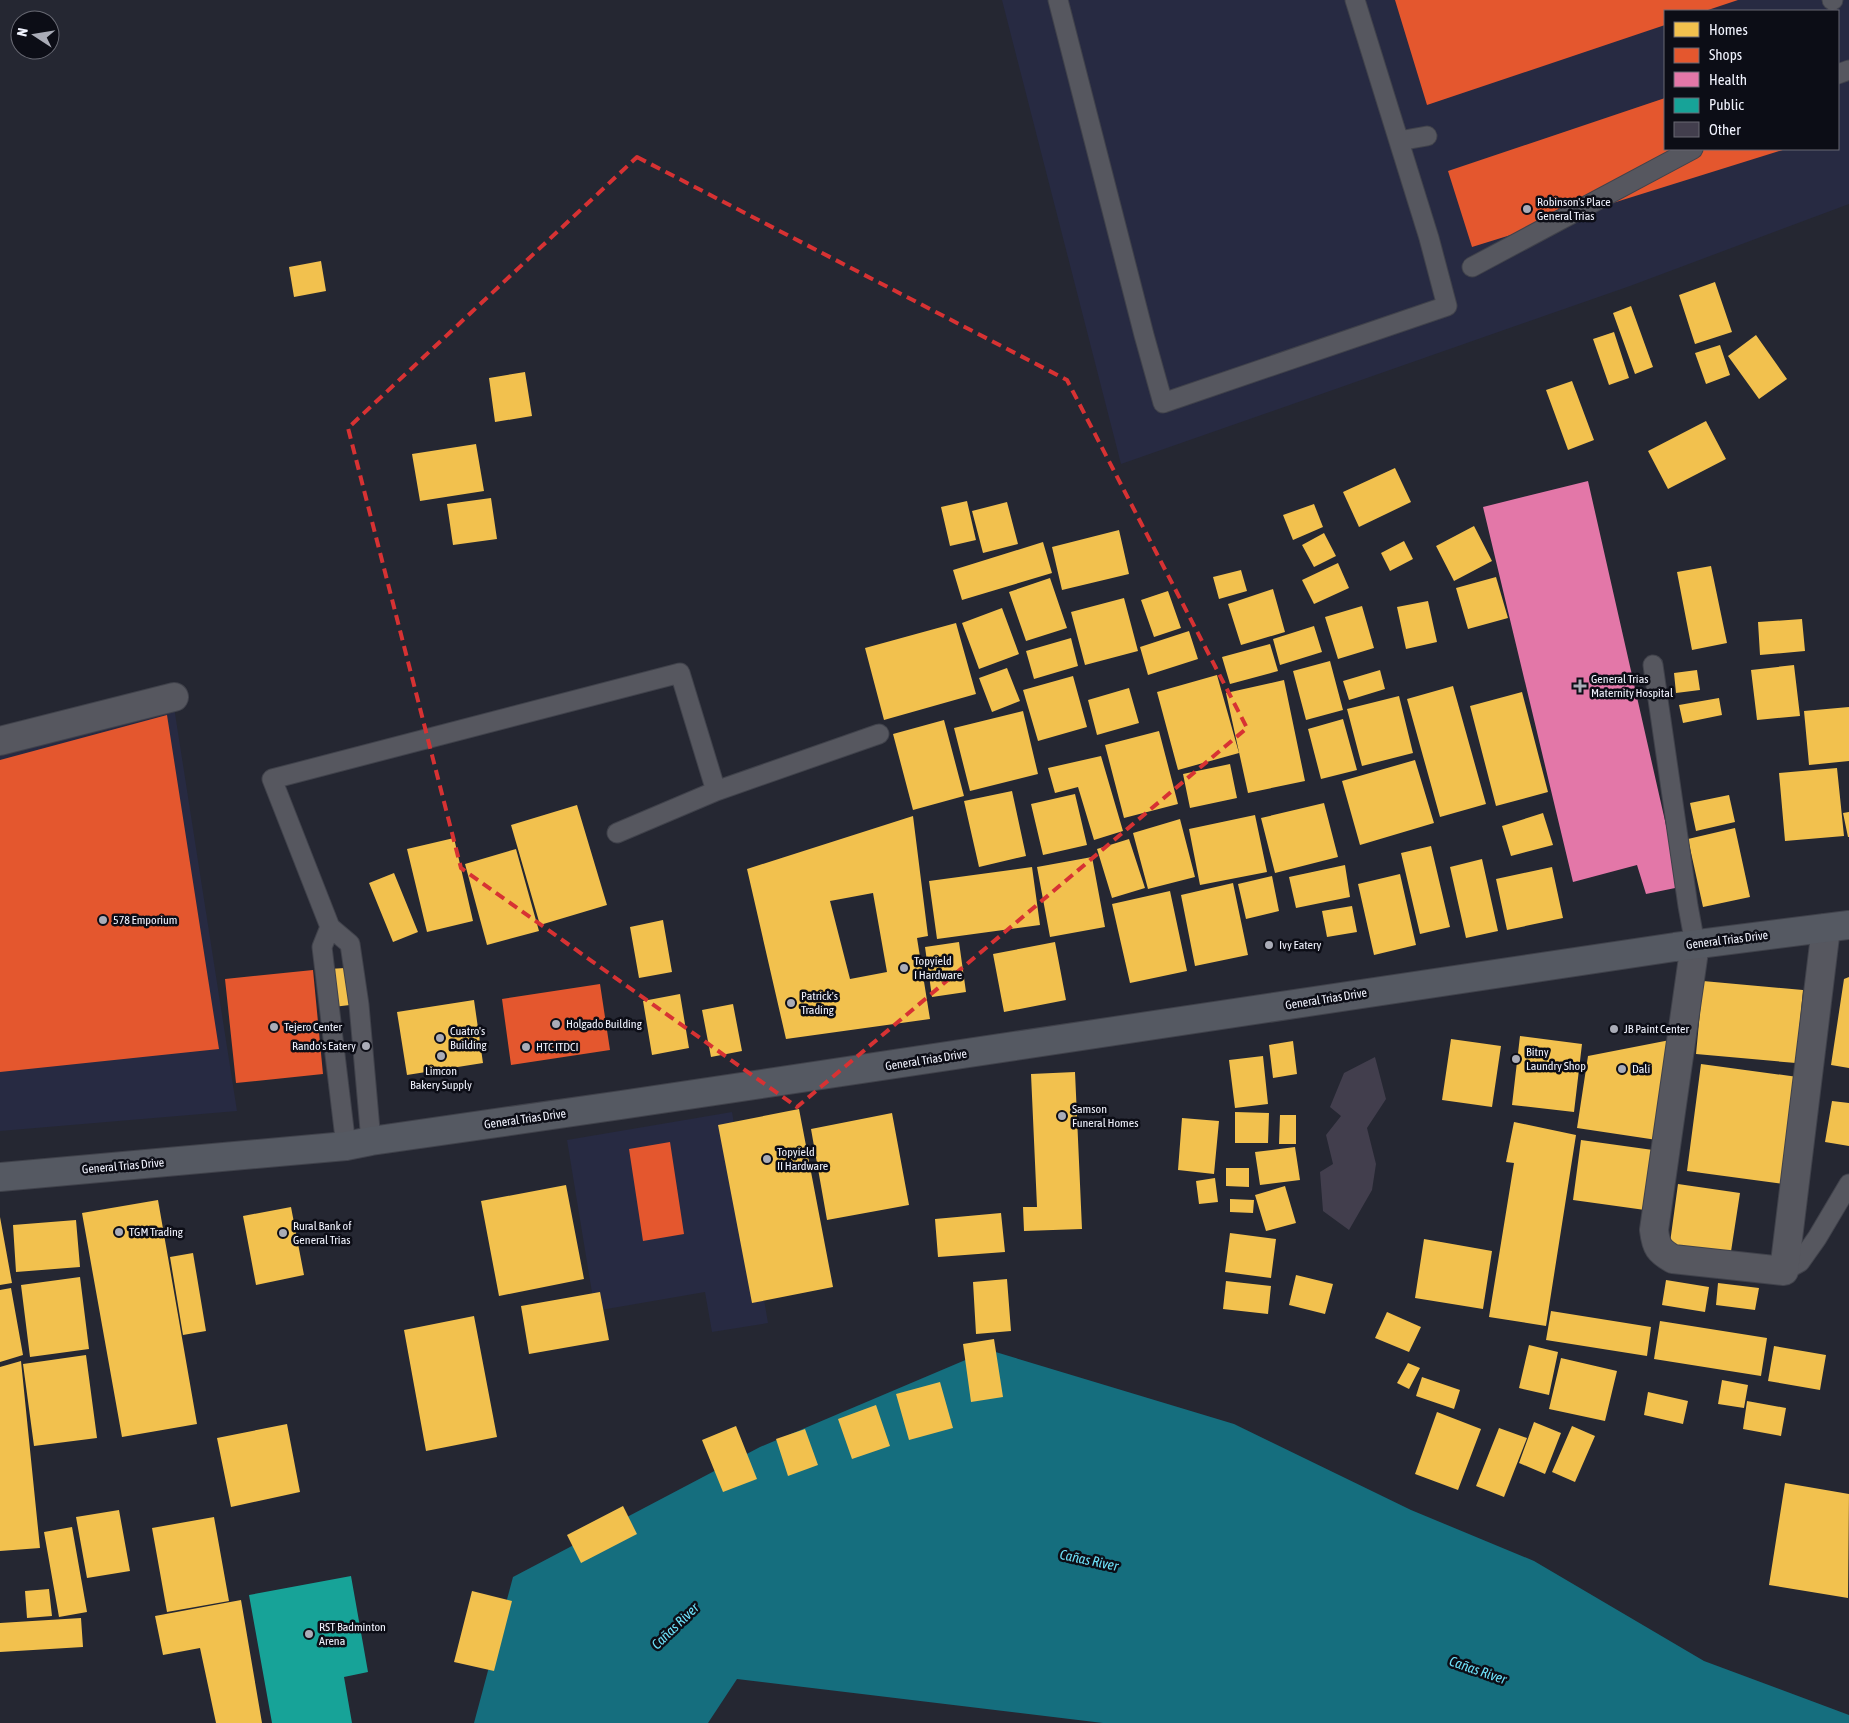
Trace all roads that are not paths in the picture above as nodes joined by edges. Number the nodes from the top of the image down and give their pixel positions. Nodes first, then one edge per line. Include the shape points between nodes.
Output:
1 (1058, 0) edge
2 (1355, 0) edge
3 (1427, 136) dead end
4 (1399, 141) junction
5 (1691, 150) edge
6 (1472, 267) dead end
7 (1653, 665) dead end
8 (174, 697) dead end
9 (879, 734) dead end
10 (0, 741) edge
11 (716, 791) junction
12 (617, 833) dead end
13 (330, 926) junction
14 (1838, 926) edge
15 (1696, 944) junction
16 (359, 1143) junction
17 (0, 1177) edge
18 (1849, 1184) edge
19 (1784, 1271) junction

1 - 4 lane via 1163,404 1447,306
2 - 4 lane
3 - 4 lane
5 - 6 lane
7 - 15 lane
8 - 10 street
9 - 11 lane
11 - 12 lane
11 - 13 lane via 680,673 272,779
13 - 16 lane via 322,947
13 - 16 lane via 350,944 359,1005
14 - 15 main road, General Trias Drive
14 - 19 street
15 - 16 main road, General Trias Drive
15 - 19 street via 1654,1230 1658,1249 1674,1259
16 - 17 main road, General Trias Drive
18 - 19 lane via 1800,1262

